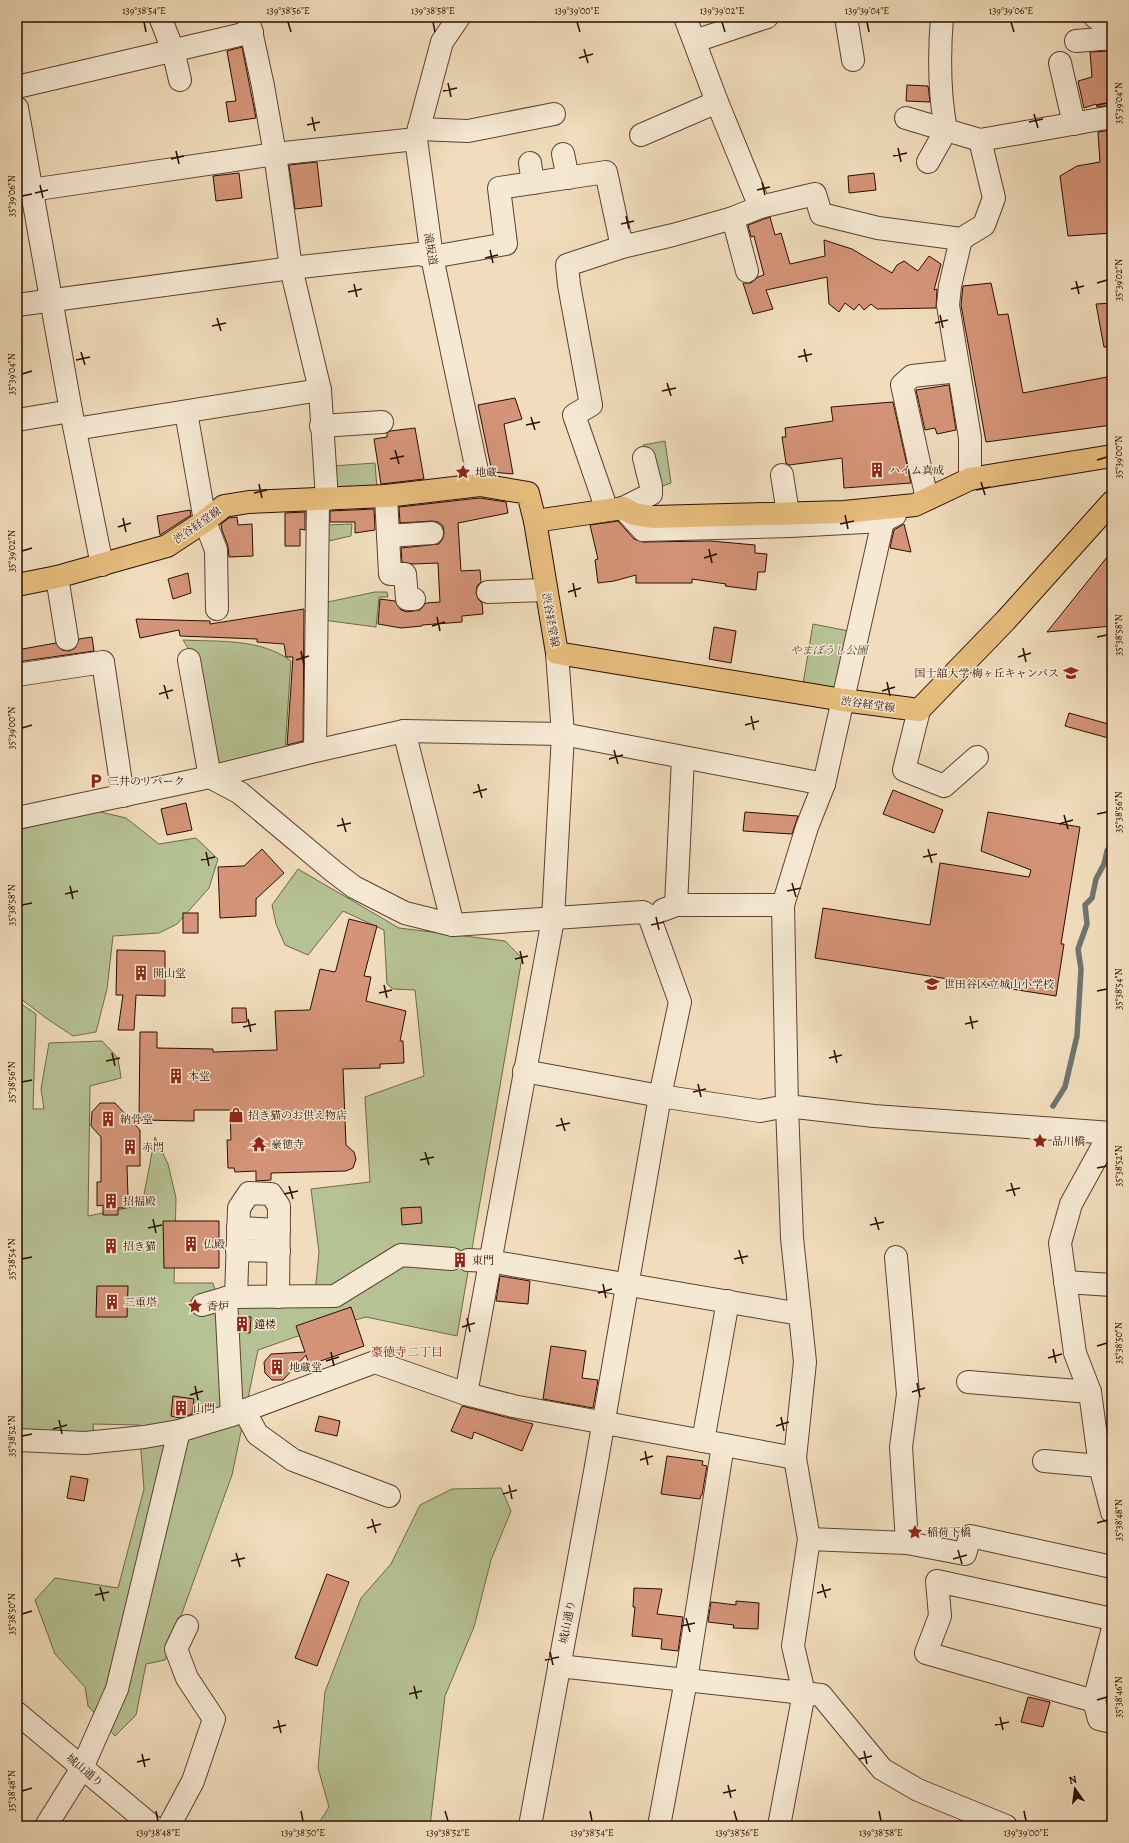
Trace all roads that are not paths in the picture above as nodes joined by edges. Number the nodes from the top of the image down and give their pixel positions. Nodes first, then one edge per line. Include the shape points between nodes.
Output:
1 (160, 17) edge
2 (459, 17) edge
3 (685, 17) edge
4 (767, 17) edge
5 (846, 17) edge
6 (942, 17) edge
7 (1096, 17) edge
8 (250, 25) edge
9 (1112, 29) edge
10 (1112, 38) edge
11 (695, 41) junction
12 (1076, 41) dead end
13 (174, 50) junction
14 (853, 60) dead end
15 (1060, 64) dead end
16 (180, 80) dead end
17 (17, 87) edge
18 (717, 102) junction
19 (17, 108) edge
20 (554, 114) dead end
21 (1112, 117) edge
22 (906, 118) dead end
23 (1074, 124) junction
24 (946, 130) junction
25 (417, 134) junction
26 (640, 135) dead end
27 (980, 140) junction
28 (275, 154) junction
29 (563, 154) dead end
30 (928, 162) dead end
31 (568, 178) junction
32 (24, 191) edge
33 (760, 207) junction
34 (733, 218) junction
35 (961, 239) junction
36 (622, 247) junction
37 (432, 256) junction
38 (291, 268) junction
39 (747, 271) dead end
40 (51, 300) junction
41 (17, 305) edge
42 (959, 371) junction
43 (320, 390) junction
44 (186, 412) junction
45 (17, 420) edge
46 (73, 420) junction
47 (382, 422) dead end
48 (321, 426) junction
49 (1112, 456) edge
50 (644, 458) dead end
51 (782, 475) dead end
52 (970, 479) junction
53 (480, 486) junction
54 (386, 496) junction
55 (322, 499) junction
56 (921, 502) junction
57 (1112, 502) edge
58 (615, 509) junction
59 (789, 520) junction
60 (205, 521) junction
61 (535, 521) junction
62 (883, 521) junction
63 (432, 533) dead end
64 (388, 536) junction
65 (102, 565) junction
66 (57, 577) junction
67 (17, 584) edge
68 (546, 590) junction
69 (488, 592) dead end
70 (414, 599) dead end
71 (217, 609) dead end
72 (67, 639) dead end
73 (557, 652) junction
74 (189, 660) dead end
75 (17, 675) edge
76 (843, 700) junction
77 (918, 710) junction
78 (404, 732) junction
79 (564, 734) junction
80 (315, 750) junction
81 (977, 757) dead end
82 (683, 758) junction
83 (210, 777) junction
84 (824, 784) junction
85 (123, 796) junction
86 (17, 818) edge
87 (676, 905) junction
88 (783, 905) junction
89 (649, 916) junction
90 (553, 919) junction
91 (453, 925) junction
92 (524, 1070) junction
93 (660, 1096) junction
94 (787, 1106) junction
95 (1111, 1133) edge
96 (238, 1228) junction
97 (279, 1230) junction
98 (237, 1250) junction
99 (279, 1251) junction
100 (896, 1257) dead end
101 (489, 1261) junction
102 (1065, 1282) junction
103 (626, 1284) junction
104 (1112, 1285) edge
105 (231, 1297) junction
106 (278, 1297) junction
107 (728, 1301) junction
108 (202, 1305) dead end
109 (800, 1314) junction
110 (968, 1382) dead end
111 (1090, 1392) junction
112 (466, 1394) junction
113 (238, 1412) junction
114 (603, 1422) junction
115 (180, 1431) junction
116 (17, 1440) edge
117 (713, 1443) junction
118 (795, 1458) junction
119 (1044, 1461) dead end
120 (1100, 1466) junction
121 (388, 1496) dead end
122 (1112, 1512) edge
123 (809, 1539) junction
124 (907, 1543) junction
125 (1112, 1567) edge
126 (1112, 1619) edge
127 (187, 1626) dead end
128 (1112, 1632) edge
129 (559, 1666) junction
130 (686, 1680) junction
131 (804, 1693) junction
132 (1094, 1701) junction
133 (17, 1713) edge
134 (1112, 1722) edge
135 (82, 1768) junction
136 (46, 1826) edge
137 (152, 1826) edge
138 (169, 1826) edge
139 (530, 1826) edge
140 (659, 1826) edge
141 (779, 1826) edge
142 (1006, 1826) edge

1 - 13 street
2 - 25 street, 滝坂道 via 442,42
3 - 11 street
4 - 11 street
5 - 14 street
6 - 24 street via 940,79
7 - 9 street
8 - 13 street
8 - 28 street
10 - 12 street
11 - 18 street
13 - 16 street
13 - 17 street
15 - 23 street
18 - 26 street
18 - 33 street
19 - 32 street
20 - 25 street via 468,131
21 - 23 street
22 - 24 street
23 - 27 street
24 - 27 street
24 - 30 street
25 - 28 street
25 - 37 street, 滝坂道
27 - 35 street via 994,198 984,225
28 - 32 street
28 - 38 street
29 - 31 street
31 - 36 street via 606,172
31 - 37 street via 531,173 499,188 506,244
32 - 40 street
33 - 34 street
33 - 35 street via 814,194 821,214 878,228
34 - 36 street
34 - 39 street
35 - 42 street via 948,305
36 - 58 street via 567,264 568,285 591,405 574,415
37 - 38 street via 419,254
37 - 53 street, 滝坂道
38 - 40 street
38 - 43 street
40 - 41 street
40 - 46 street
42 - 52 street via 970,438
42 - 56 street via 912,376 902,385
43 - 44 street
43 - 48 street
44 - 46 street
44 - 60 street
45 - 46 street
46 - 65 street
47 - 48 street
48 - 55 street
49 - 52 main road
50 - 58 street via 651,494
51 - 59 street
52 - 56 main road
53 - 54 main road, 渋谷経堂線
53 - 61 main road, 渋谷経堂線 via 528,493
54 - 55 main road, 渋谷経堂線
54 - 64 street
55 - 60 main road, 渋谷経堂線 via 249,502 224,506
55 - 80 street
56 - 59 main road
56 - 62 street
57 - 77 main road via 1006,620
58 - 59 main road via 653,517
58 - 61 main road
59 - 62 street
60 - 65 main road, 渋谷経堂線 via 167,546
60 - 71 street via 216,550
61 - 68 main road, 渋谷経堂線
62 - 76 street
63 - 64 street
64 - 70 street via 390,574 405,574 407,599
65 - 66 main road, 渋谷経堂線
66 - 67 main road, 渋谷経堂線
66 - 72 street
68 - 69 street
68 - 73 main road, 渋谷経堂線
73 - 76 main road, 渋谷経堂線
73 - 79 street
74 - 83 street
75 - 85 street via 103,662
76 - 77 main road, 渋谷経堂線
76 - 84 street
77 - 81 street via 904,770 944,786
78 - 79 street
78 - 80 street
78 - 91 street
79 - 82 street
79 - 90 street
80 - 83 street
82 - 84 street
82 - 87 street
83 - 85 street
83 - 91 street via 240,793 354,887 405,913
84 - 88 street via 807,827
85 - 86 street
87 - 88 street
87 - 89 street
88 - 94 street
89 - 90 street via 643,912
89 - 93 street, 城山通り via 680,1002
90 - 91 street
90 - 92 street
92 - 93 street
92 - 101 street
93 - 94 street via 760,1111
93 - 103 street, 城山通り
94 - 95 street via 874,1116
94 - 109 street via 792,1238
95 - 102 street via 1071,1204 1060,1243
96 - 97 street
96 - 97 street via 239,1208 249,1193 271,1194 279,1206
96 - 98 street
97 - 99 street
98 - 99 street
98 - 105 street
99 - 106 street
100 - 124 street via 908,1394 901,1447
101 - 103 street
101 - 106 street via 401,1255 335,1296
101 - 112 street
102 - 104 street
102 - 111 street via 1075,1353
103 - 107 street
103 - 114 street, 城山通り
105 - 106 street
105 - 108 street
105 - 113 street
107 - 109 street
107 - 117 street
109 - 118 street via 804,1362
110 - 111 street
111 - 120 street
112 - 113 street via 375,1362
112 - 114 street via 512,1406
113 - 115 street
113 - 121 street via 257,1434 293,1460
114 - 117 street
114 - 129 street, 城山通り
115 - 116 street via 85,1443
115 - 135 street via 117,1688
117 - 118 street
117 - 130 street
118 - 123 street
119 - 120 street
120 - 122 street
123 - 124 street
123 - 131 street via 793,1646
124 - 125 street via 965,1554 970,1536
126 - 132 street via 937,1581 940,1616 926,1654
127 - 138 street via 176,1649 187,1678 214,1719 193,1781
128 - 132 street
129 - 130 street
129 - 139 street, 城山通り
130 - 131 street
130 - 140 street
131 - 141 street
131 - 142 street via 821,1695 882,1769 918,1790
132 - 134 street via 1099,1719
133 - 135 street, 城山通り
135 - 136 street
135 - 137 street, 城山通り

